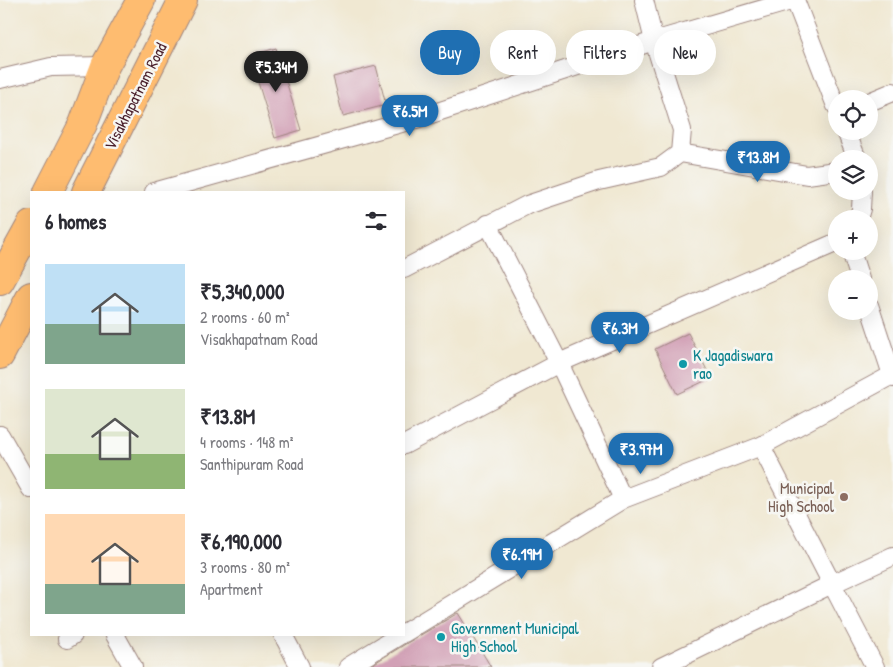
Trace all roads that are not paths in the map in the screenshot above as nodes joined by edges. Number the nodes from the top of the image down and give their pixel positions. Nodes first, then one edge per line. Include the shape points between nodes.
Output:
1 (141, 0) edge
2 (183, 0) edge
3 (644, 0) edge
4 (794, 0) edge
5 (692, 30) edge
6 (654, 41) joint
7 (105, 66) junction
8 (665, 75) edge
9 (0, 79) edge
10 (830, 90) edge
11 (893, 92) edge
12 (878, 98) edge
13 (680, 153) junction
14 (828, 172) edge
15 (49, 191) edge
16 (87, 191) edge
17 (158, 191) edge
18 (488, 224) junction
19 (30, 227) edge
20 (828, 247) edge
21 (405, 269) edge
22 (0, 281) edge
23 (30, 298) edge
24 (874, 320) edge
25 (0, 355) edge
26 (559, 362) junction
27 (892, 377) edge
28 (0, 435) edge
29 (405, 445) edge
30 (761, 446) junction
31 (30, 487) edge
32 (623, 499) junction
33 (893, 556) edge
34 (832, 584) junction
35 (405, 632) edge
36 (116, 636) edge
37 (284, 636) edge
38 (398, 636) edge
39 (133, 667) edge
40 (300, 667) edge
41 (348, 667) edge
42 (661, 667) edge
43 (875, 667) edge

1 - 7 main road
2 - 16 main road, Visakhapatnam Road
3 - 6 street
4 - 5 street
4 - 10 street
6 - 17 street via 419,118
7 - 9 street via 51,67
7 - 15 main road via 83,124
8 - 13 street via 682,130
11 - 12 street
13 - 14 street via 807,175
13 - 18 street via 662,167 581,187 527,205
18 - 21 street
18 - 26 street
19 - 22 main road
20 - 26 street
23 - 25 main road
24 - 27 street
26 - 29 street
26 - 32 street
27 - 30 street
28 - 31 street
30 - 32 street
30 - 34 street
32 - 35 street
33 - 34 street
34 - 42 street
34 - 43 street
36 - 39 street
37 - 40 street
38 - 41 street

